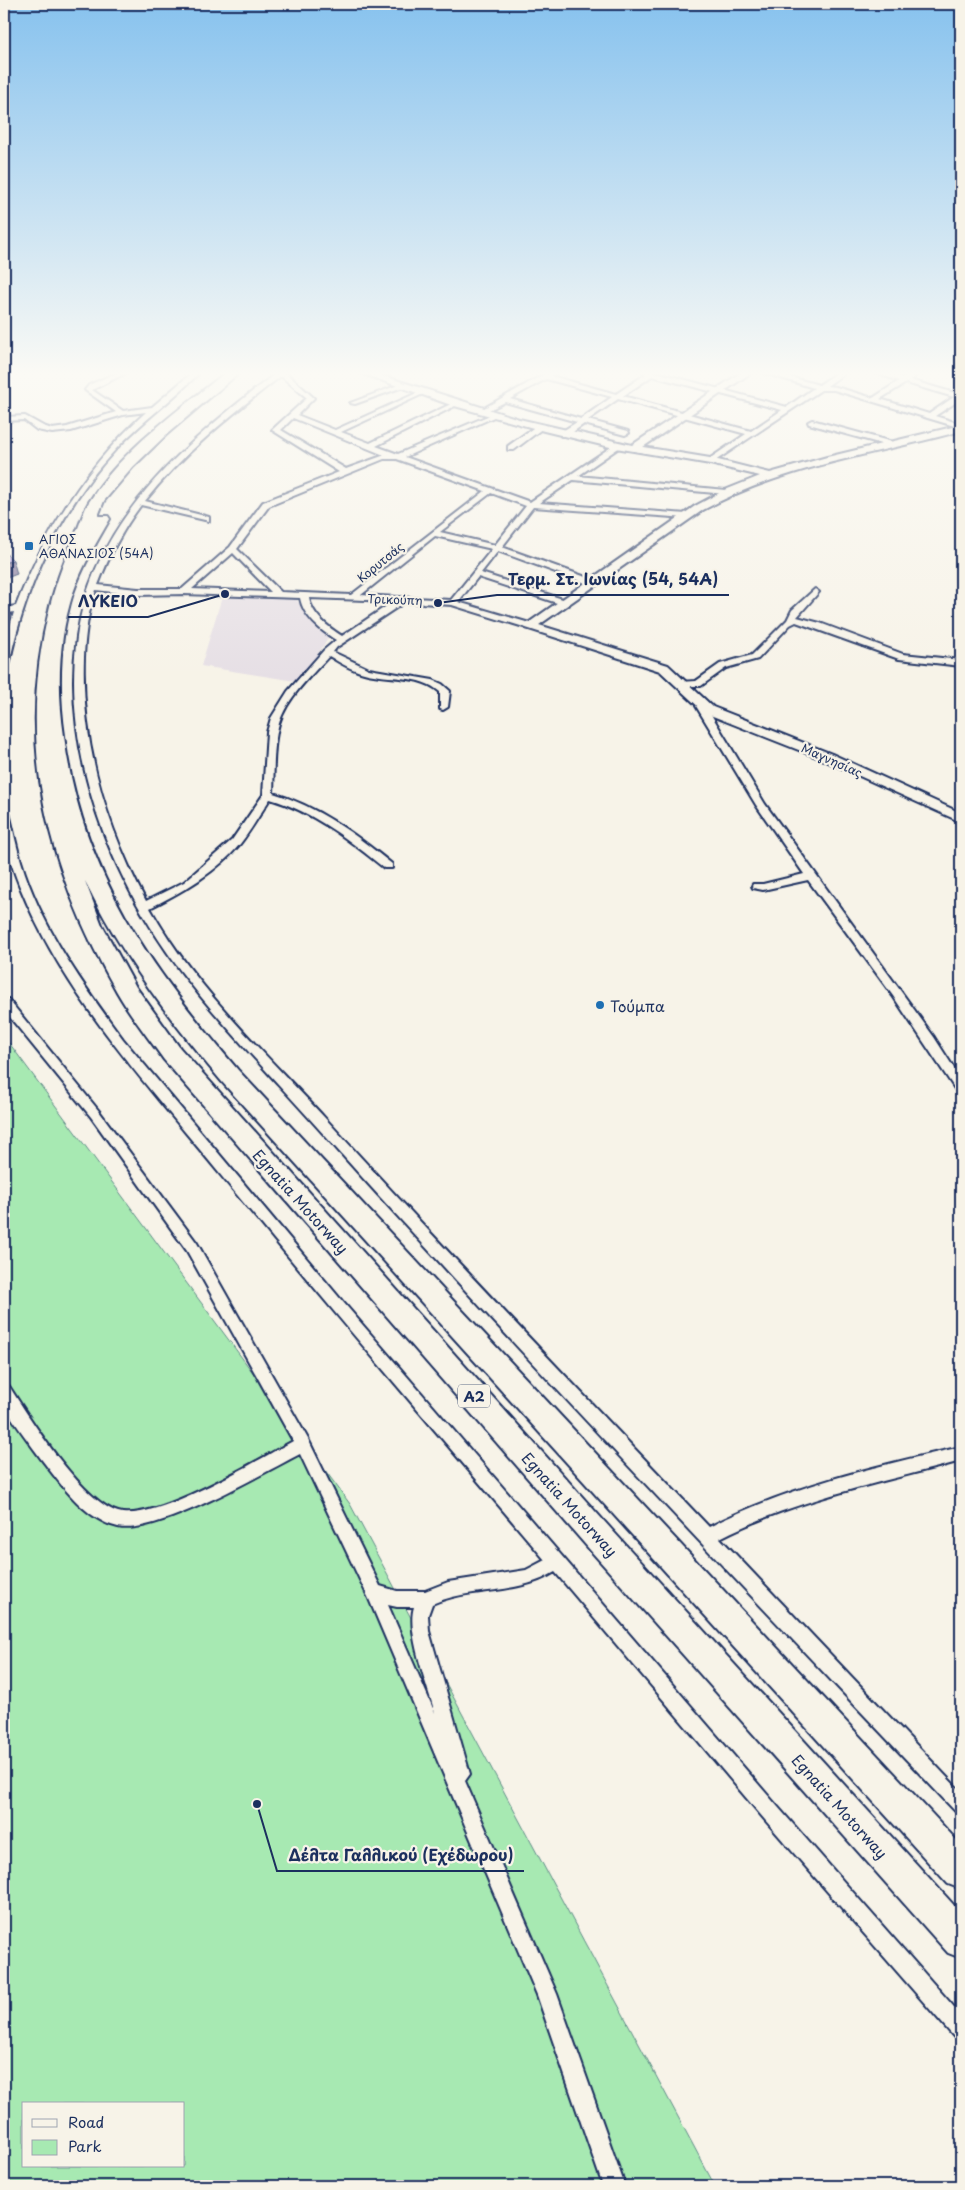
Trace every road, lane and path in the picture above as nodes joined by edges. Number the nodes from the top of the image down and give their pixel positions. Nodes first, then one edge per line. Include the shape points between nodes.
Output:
1 (90, 474) edge
2 (119, 474) edge
3 (139, 474) edge
4 (164, 474) edge
5 (340, 474) edge
6 (447, 474) edge
7 (574, 474) edge
8 (763, 474) edge
9 (777, 474) edge
10 (770, 476) junction
11 (570, 477) junction
12 (492, 490) junction
13 (726, 492) junction
14 (138, 502) junction
15 (531, 505) junction
16 (687, 516) junction
17 (206, 519) dead end
18 (434, 533) junction
19 (497, 548) junction
20 (233, 549) junction
21 (476, 574) junction
22 (594, 582) junction
23 (93, 587) junction
24 (47, 589) dead end
25 (184, 591) junction
26 (815, 592) dead end
27 (280, 595) junction
28 (304, 595) junction
29 (353, 597) junction
30 (403, 599) junction
31 (452, 603) junction
32 (20, 608) junction
33 (4, 611) edge
34 (562, 613) junction
35 (791, 620) junction
36 (530, 626) junction
37 (572, 638) junction
38 (341, 639) junction
39 (327, 652) junction
40 (961, 662) edge
41 (4, 665) edge
42 (683, 684) junction
43 (701, 706) junction
44 (443, 707) dead end
45 (268, 795) junction
46 (4, 813) edge
47 (40, 815) dead end
48 (961, 818) edge
49 (388, 866) dead end
50 (812, 876) junction
51 (757, 886) dead end
52 (143, 907) junction
53 (4, 1002) edge
54 (961, 1089) edge
55 (4, 1391) edge
56 (303, 1444) junction
57 (961, 1454) edge
58 (707, 1536) junction
59 (557, 1562) junction
60 (375, 1593) junction
61 (425, 1599) junction
62 (961, 1805) edge
63 (477, 1827) junction
64 (961, 1871) edge
65 (961, 1940) edge
66 (961, 2030) edge
67 (614, 2186) edge

1 - 32 street via 34,573
2 - 24 highway via 68,545
3 - 64 highway, Α2 via 115,500 87,544 72,576 60,613 50,693 58,776 67,812 95,884 148,974 230,1076
4 - 14 street
5 - 20 street via 266,504
6 - 12 street
7 - 11 street
8 - 10 street
9 - 10 street
10 - 13 street
11 - 13 street
11 - 15 street
12 - 15 street
12 - 18 street, Κορυτσάς
13 - 16 street
14 - 17 street
14 - 23 street via 105,557
15 - 16 street
15 - 19 street
16 - 22 street
18 - 19 street
18 - 29 street, Κορυτσάς
19 - 21 street
19 - 22 street
20 - 25 street
20 - 27 street
21 - 31 street
21 - 34 street via 534,591
22 - 34 street
23 - 25 street, Τρικούπη via 119,591
23 - 52 street via 82,634 78,698 86,752 118,857
25 - 27 street, Τρικούπη
26 - 35 street
27 - 28 street, Τρικούπη
28 - 29 street, Τρικούπη
28 - 38 street via 307,607
29 - 30 street, Τρικούπη
30 - 31 street, Τρικούπη
30 - 38 street
31 - 36 street, Τρικούπη
32 - 33 street
32 - 41 street
34 - 36 street
34 - 37 street
35 - 40 street via 816,625 902,657
35 - 42 street via 755,657 722,666 698,684
36 - 37 street, Τρικούπη
37 - 42 street, Τρικούπη via 653,662 671,672
38 - 39 street
39 - 44 street via 365,670 436,684 445,690
39 - 45 street via 290,693 276,718 272,732
42 - 43 street, Τρικούπη
43 - 48 street, Μαγνησίας via 828,757
43 - 50 street via 750,790
45 - 49 street via 309,808
45 - 52 street via 236,842 206,870 188,884
46 - 59 street via 36,911 74,979 111,1033 283,1242
47 - 65 highway, Egnatia Motorway / Α2 via 56,864 82,920 125,991 172,1054
50 - 51 street
50 - 54 street
52 - 58 street via 182,966 240,1034 410,1222
53 - 56 street via 95,1114 192,1247
55 - 56 street via 59,1471 101,1511 117,1520 132,1522 173,1510
56 - 60 street
57 - 58 street via 811,1492 735,1521
58 - 62 street
59 - 61 street via 522,1579 459,1587
59 - 66 street
60 - 61 street via 397,1599
60 - 63 street
61 - 63 street via 420,1615 421,1631
63 - 67 street via 547,1994

